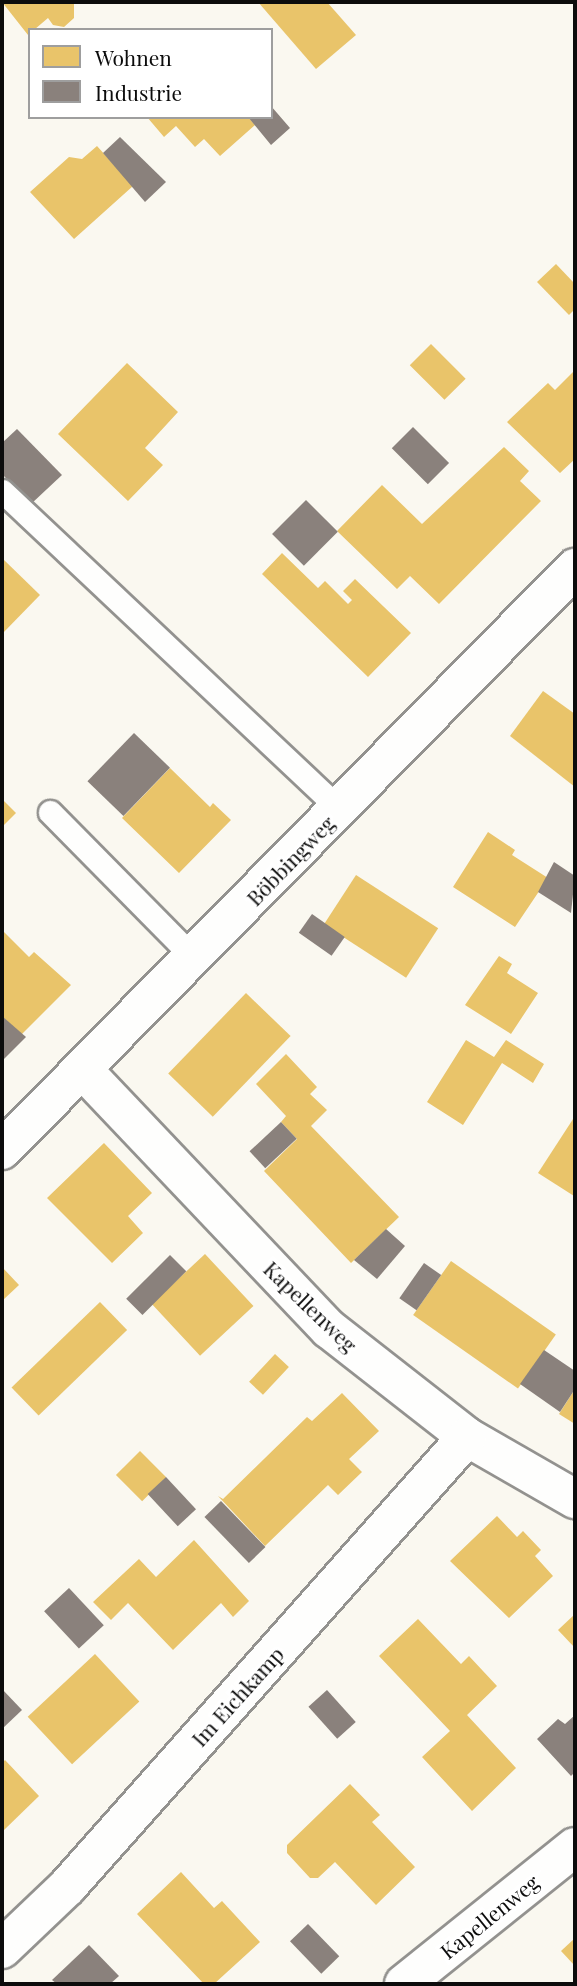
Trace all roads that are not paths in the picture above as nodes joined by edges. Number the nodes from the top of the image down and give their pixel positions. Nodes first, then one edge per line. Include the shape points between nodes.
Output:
1 (2, 491) edge
2 (575, 568) edge
3 (340, 808) junction
4 (50, 812) dead end
5 (194, 958) junction
6 (83, 1070) junction
7 (2, 1150) edge
8 (467, 1437) junction
9 (575, 1499) edge
10 (575, 1847) edge
11 (2, 1949) edge
12 (404, 1984) edge

1 - 3 lane
2 - 3 street, Böbbingweg
3 - 5 street, Böbbingweg
4 - 5 lane
5 - 6 street, Böbbingweg
6 - 7 street, Böbbingweg
6 - 8 street, Kapellenweg via 330,1329
8 - 9 street, Kapellenweg
8 - 11 street, Im Eichkamp via 67,1887
10 - 12 street, Kapellenweg

